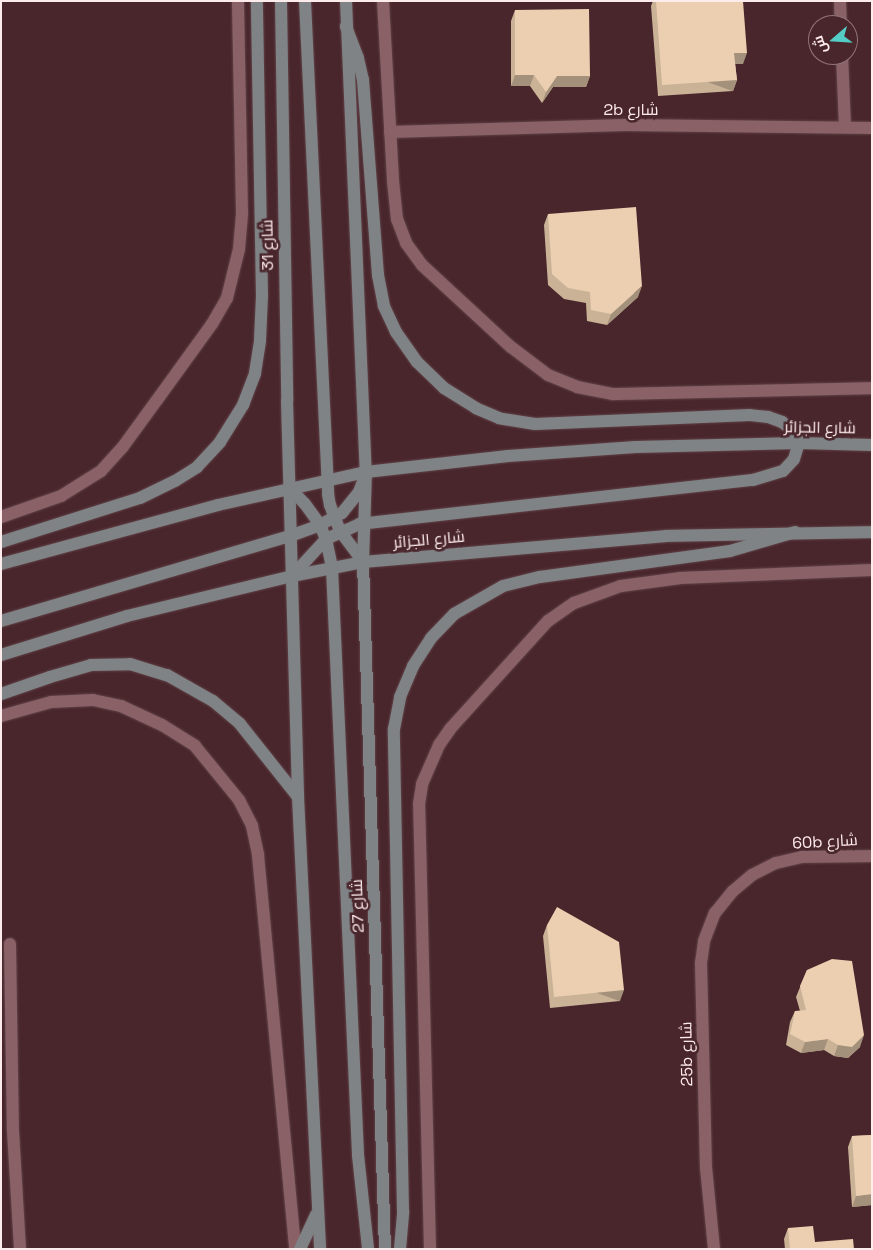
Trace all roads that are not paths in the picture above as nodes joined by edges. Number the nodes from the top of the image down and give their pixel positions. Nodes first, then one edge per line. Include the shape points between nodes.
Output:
1 (238, 1) edge
2 (257, 1) edge
3 (281, 1) edge
4 (305, 1) edge
5 (346, 1) edge
6 (383, 1) edge
7 (840, 1) edge
8 (841, 15) edge
9 (346, 26) junction
10 (842, 65) edge
11 (845, 127) junction
12 (872, 128) edge
13 (390, 132) junction
14 (872, 388) edge
15 (799, 443) junction
16 (872, 445) edge
17 (366, 472) junction
18 (327, 480) junction
19 (290, 488) junction
20 (1, 517) edge
21 (334, 518) junction
22 (364, 523) junction
23 (320, 525) junction
24 (340, 531) junction
25 (795, 532) junction
26 (872, 532) edge
27 (290, 536) junction
28 (326, 539) junction
29 (1, 542) edge
30 (364, 562) junction
31 (1, 564) edge
32 (332, 568) junction
33 (872, 570) edge
34 (292, 576) junction
35 (1, 622) edge
36 (1, 655) edge
37 (1, 694) edge
38 (1, 716) edge
39 (298, 797) junction
40 (872, 856) edge
41 (752, 875) joint
42 (10, 944) dead end
43 (7, 1131) edge
44 (318, 1212) junction
45 (20, 1249) edge
46 (295, 1249) edge
47 (300, 1249) edge
48 (320, 1249) edge
49 (368, 1249) edge
50 (385, 1249) edge
51 (400, 1249) edge
52 (430, 1249) edge
53 (714, 1249) edge

1 - 20 street via 242,212 239,249 227,298 157,400 101,471 61,496
2 - 29 main road via 261,322 255,373 243,405 220,442 196,467 175,481 140,498
3 - 19 main road, شارع 31
4 - 18 main road
5 - 9 main road
6 - 13 street
7 - 8 street
9 - 15 main road via 363,80 378,275 384,306 396,332 417,362 444,388 476,408 500,418 526,423 750,415 782,422 794,432
9 - 17 main road
10 - 11 street
11 - 12 street, 2b شارع
11 - 13 street, 2b شارع via 625,125
13 - 14 street via 397,218 406,243 429,272 511,347 548,375 577,387 613,394
15 - 16 main road, شارع الجزائر
15 - 17 main road, شارع الجزائر via 636,447 508,456
15 - 22 main road via 794,459 783,471 753,480
17 - 18 main road, شارع الجزائر
17 - 21 main road via 351,503
17 - 22 main road, شارع 27
18 - 19 main road, شارع الجزائر
18 - 21 main road
19 - 23 main road
19 - 27 main road, شارع 31
19 - 31 main road, شارع الجزائر
21 - 23 main road
21 - 24 main road
22 - 24 main road
22 - 30 main road, شارع 27
23 - 27 main road
23 - 28 main road
24 - 28 main road
24 - 30 main road
25 - 26 main road, شارع الجزائر
25 - 30 main road, شارع الجزائر via 667,536
25 - 51 main road via 730,551 540,577 503,586 454,614 431,638 413,666 400,697 394,730 403,1212
27 - 34 main road, شارع 31
27 - 35 main road
28 - 32 main road
28 - 34 main road
30 - 32 main road, شارع الجزائر
30 - 50 main road, شارع 27
32 - 34 main road, شارع الجزائر
32 - 49 main road via 358,1155
33 - 52 street via 680,578 621,586 574,603 548,622 438,745 422,784 419,804
34 - 36 main road, شارع الجزائر via 127,616
34 - 39 main road
37 - 39 main road via 91,665 130,664 167,675 213,701 240,724
38 - 46 street via 51,702 93,700 121,706 162,725 195,746 239,800 252,826 258,855
39 - 44 main road
40 - 41 street, 60b شارع via 802,857 776,863
41 - 53 street, 25b شارع via 715,913 704,941 701,963 706,1168
42 - 43 street
43 - 45 street
44 - 47 main road
44 - 48 main road

